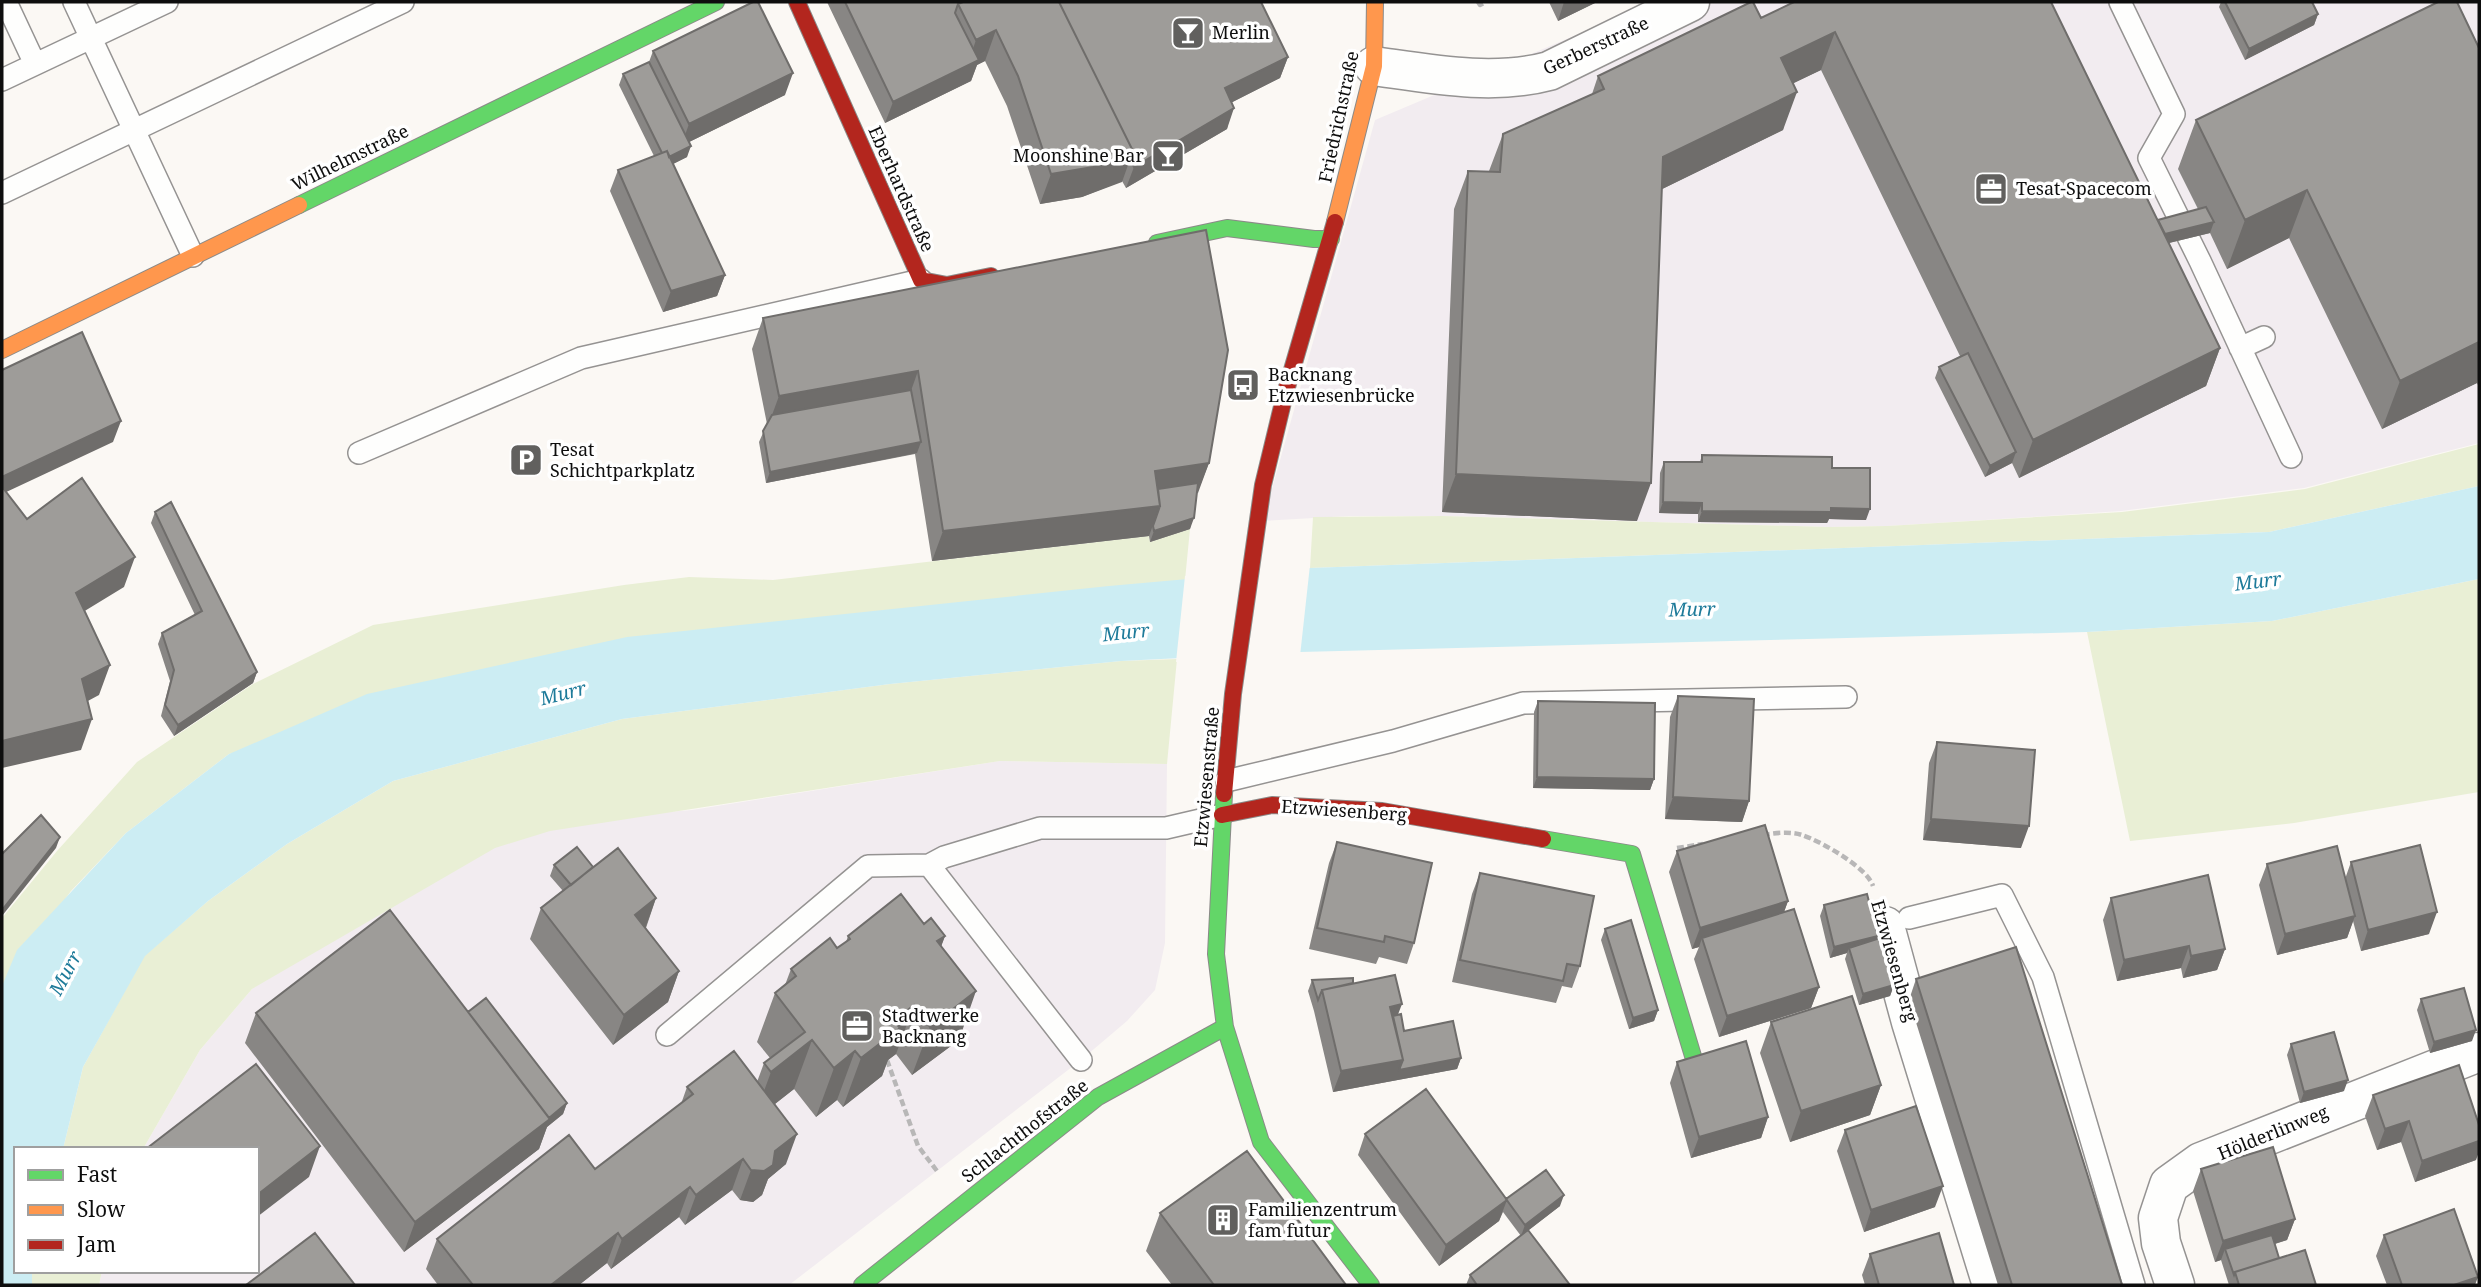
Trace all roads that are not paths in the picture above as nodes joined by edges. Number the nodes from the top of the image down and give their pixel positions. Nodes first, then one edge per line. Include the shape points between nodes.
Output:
1 (6, 2) edge
2 (74, 2) edge
3 (167, 2) edge
4 (403, 2) edge
5 (716, 2) edge
6 (797, 2) edge
7 (1375, 2) edge
8 (1690, 2) edge
9 (2120, 2) edge
10 (131, 9) edge
11 (91, 38) junction
12 (35, 64) junction
13 (1374, 66) junction
14 (2, 80) edge
15 (134, 131) junction
16 (2, 193) edge
17 (1331, 239) junction
18 (1147, 244) edge
19 (193, 256) junction
20 (1000, 274) edge
21 (921, 280) junction
22 (2264, 337) dead end
23 (2240, 348) junction
24 (2, 350) edge
25 (359, 453) dead end
26 (2291, 457) dead end
27 (1846, 697) dead end
28 (1226, 776) junction
29 (1222, 816) junction
30 (929, 866) junction
31 (1897, 922) joint
32 (1225, 1027) junction
33 (667, 1035) dead end
34 (2479, 1052) edge
35 (1693, 1056) edge
36 (1081, 1060) dead end
37 (862, 1285) edge
38 (1371, 1285) edge
39 (1992, 1285) edge
40 (2134, 1285) edge
41 (2175, 1285) edge

1 - 12 lane
2 - 11 lane
3 - 10 lane
4 - 15 lane
5 - 19 street, Wilhelmstraße
6 - 21 street, Eberhardstraße
7 - 13 street, Friedrichstraße
8 - 13 street, Gerberstraße via 1549,71 1526,77 1454,77
9 - 23 lane via 2174,114 2149,158
10 - 11 lane
11 - 12 lane
11 - 15 lane
12 - 14 lane
13 - 17 street, Friedrichstraße
15 - 16 lane
15 - 19 lane
17 - 18 street via 1227,229
17 - 28 street, Etzwiesenstraße via 1263,485
19 - 24 street, Wilhelmstraße
20 - 21 street, Eberhardstraße via 947,285
21 - 25 lane via 581,358
22 - 23 lane
23 - 26 lane
27 - 28 lane via 1523,703 1393,741
28 - 29 street, Etzwiesenstraße
29 - 30 lane via 1166,828 1040,828 944,857
29 - 32 street, Etzwiesenstraße via 1216,954
29 - 35 street, Etzwiesenberg via 1272,806 1382,811 1632,854
30 - 33 lane via 868,866
30 - 36 lane
31 - 39 street, Etzwiesenberg via 1911,1022
31 - 40 lane, Etzwiesenberg via 2002,895 2043,977
32 - 37 street, Schlachthofstraße via 1098,1097
32 - 38 street, Etzwiesenstraße via 1261,1142
34 - 41 street, Hölderlinweg via 2201,1162 2169,1185 2158,1218

